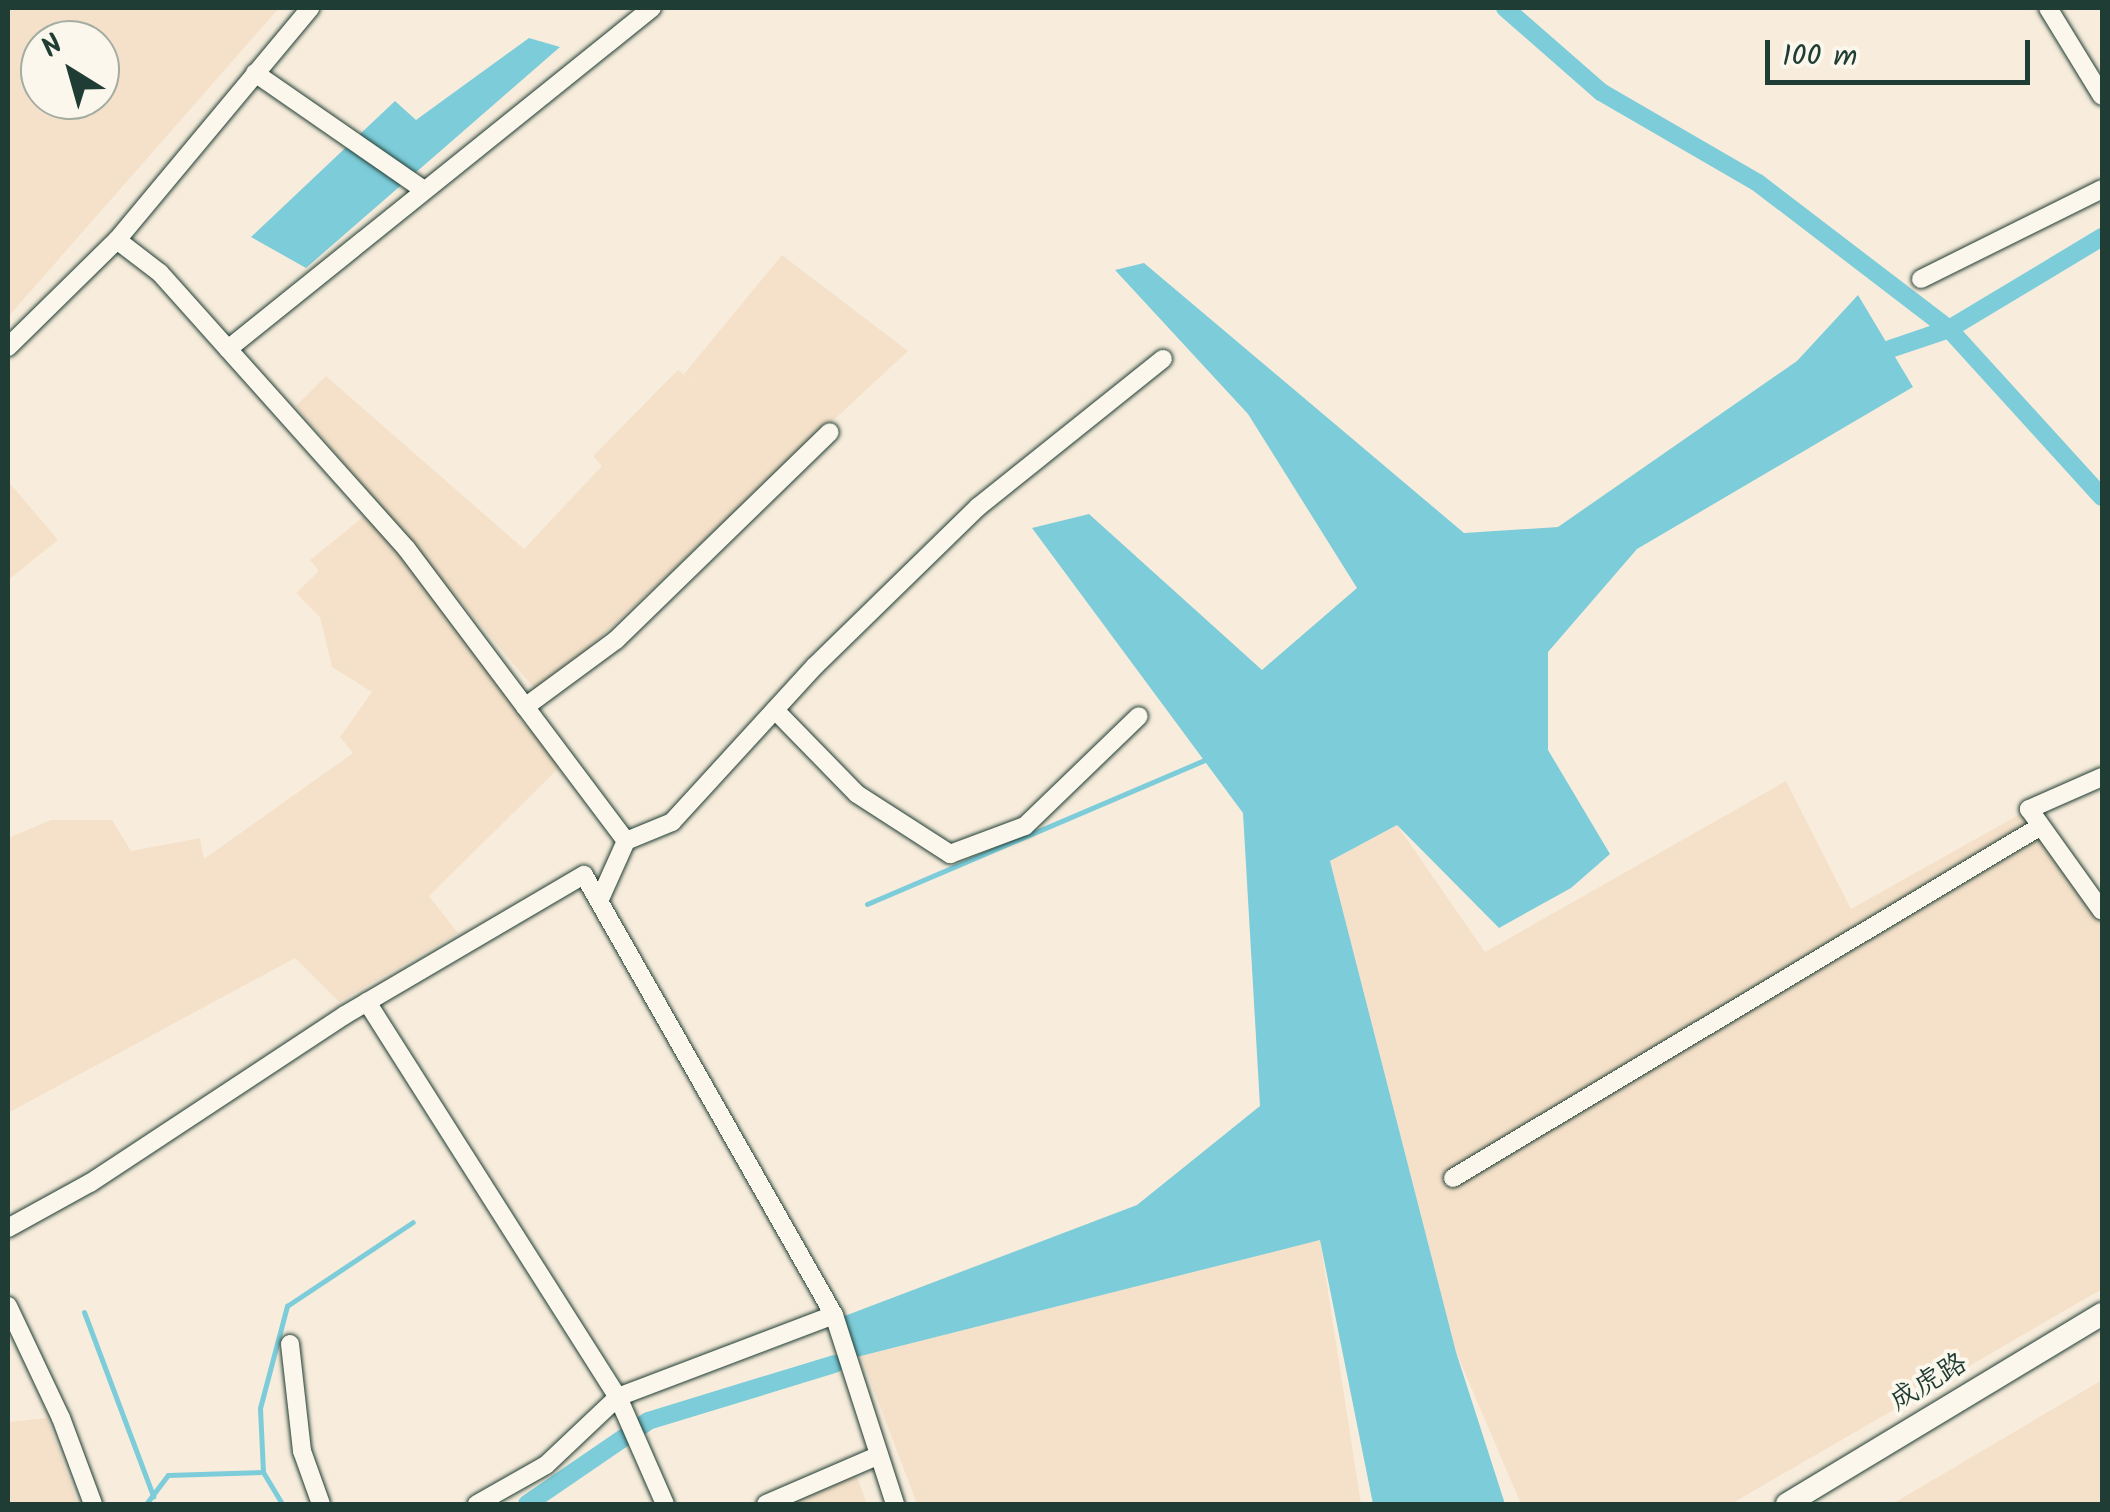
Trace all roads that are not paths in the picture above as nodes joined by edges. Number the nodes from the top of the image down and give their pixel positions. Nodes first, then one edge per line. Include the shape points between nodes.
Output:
1 (310, 8) edge
2 (652, 8) edge
3 (2048, 8) edge
4 (255, 73) junction
5 (2102, 96) edge
6 (421, 188) junction
7 (2102, 189) edge
8 (117, 240) junction
9 (1921, 278) dead end
10 (8, 347) edge
11 (228, 349) junction
12 (1163, 359) dead end
13 (830, 432) dead end
14 (526, 707) junction
15 (775, 710) junction
16 (1139, 716) dead end
17 (2102, 777) edge
18 (2041, 826) junction
19 (626, 841) junction
20 (599, 902) junction
21 (2102, 911) edge
22 (367, 1002) junction
23 (1453, 1178) dead end
24 (8, 1228) edge
25 (8, 1306) edge
26 (2102, 1314) edge
27 (834, 1315) junction
28 (290, 1344) dead end
29 (618, 1398) junction
30 (879, 1454) junction
31 (92, 1504) edge
32 (320, 1504) edge
33 (477, 1504) edge
34 (666, 1504) edge
35 (766, 1504) edge
36 (895, 1504) edge
37 (1788, 1504) edge

1 - 4 street
2 - 6 street
3 - 5 street
4 - 6 street
4 - 8 street
6 - 11 street
7 - 9 street
8 - 10 street
8 - 11 street via 160,273
11 - 14 street via 406,548
12 - 15 street via 978,507
13 - 14 street via 616,640
14 - 19 street
15 - 16 street via 857,794 950,854 1024,826
15 - 19 street via 672,822
17 - 18 street via 2028,809
18 - 21 street
18 - 23 street
19 - 20 street
20 - 22 street via 584,874
20 - 27 street
22 - 24 street via 90,1183
22 - 29 street
25 - 31 street via 61,1418
26 - 37 street, 成虎路
27 - 29 street
27 - 30 street
28 - 32 street via 302,1451
29 - 33 street via 546,1465
29 - 34 street
30 - 35 street
30 - 36 street

